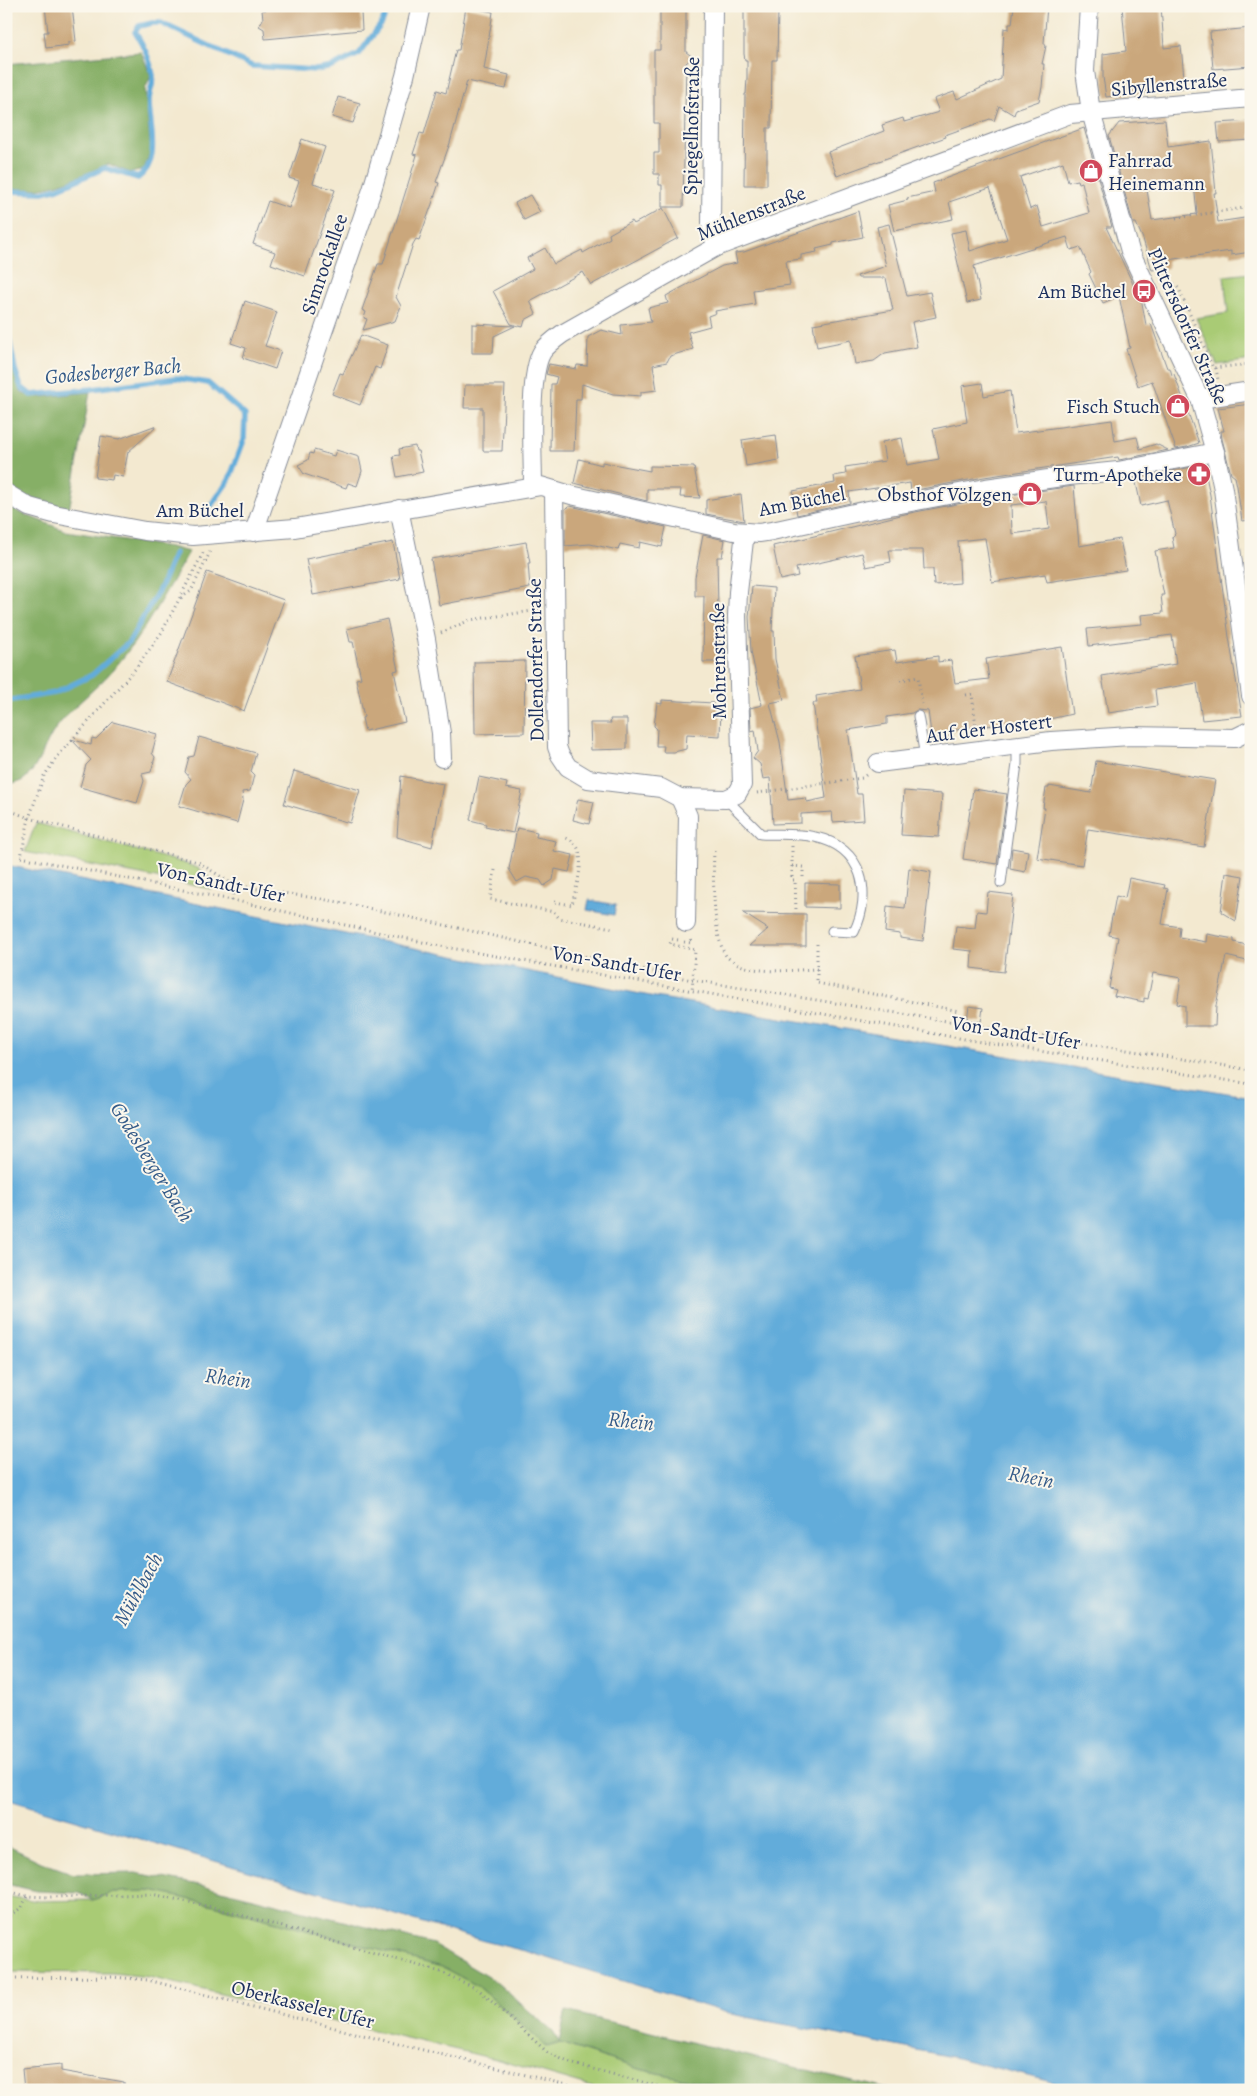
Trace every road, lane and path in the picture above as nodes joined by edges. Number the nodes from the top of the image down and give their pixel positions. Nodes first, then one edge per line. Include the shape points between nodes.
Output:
1 (421, 6) edge
2 (714, 6) edge
3 (1089, 6) edge
4 (1251, 98) edge
5 (1091, 112) junction
6 (1251, 208) edge
7 (1176, 218) dead end
8 (716, 247) junction
9 (1148, 289) junction
10 (1251, 364) edge
11 (1251, 391) edge
12 (1200, 399) junction
13 (1215, 452) junction
14 (533, 486) junction
15 (554, 490) junction
16 (6, 493) edge
17 (398, 509) junction
18 (254, 532) junction
19 (746, 532) junction
20 (215, 535) junction
21 (180, 598) junction
22 (554, 608) junction
23 (426, 640) junction
24 (966, 695) dead end
25 (1251, 696) edge
26 (918, 716) dead end
27 (1251, 730) edge
28 (1016, 744) junction
29 (979, 750) junction
30 (926, 757) junction
31 (442, 758) dead end
32 (878, 762) joint
33 (733, 794) junction
34 (680, 798) junction
35 (6, 809) edge
36 (29, 818) junction
37 (792, 835) junction
38 (563, 837) dead end
39 (714, 851) dead end
40 (792, 866) junction
41 (495, 870) dead end
42 (803, 881) dead end
43 (1001, 883) dead end
44 (234, 885) junction
45 (232, 900) junction
46 (555, 902) dead end
47 (796, 911) dead end
48 (686, 923) dead end
49 (612, 928) dead end
50 (832, 931) dead end
51 (817, 944) dead end
52 (695, 950) dead end
53 (817, 970) junction
54 (692, 980) junction
55 (692, 992) junction
56 (959, 1011) dead end
57 (1251, 1070) edge
58 (1251, 1084) edge
59 (6, 1891) edge
60 (27, 1896) junction
61 (6, 1919) edge
62 (6, 1978) edge
63 (645, 2084) junction
64 (665, 2089) edge
65 (588, 2090) edge
66 (646, 2090) edge
67 (673, 2090) edge

1 - 18 street, Simrockallee via 406,76 378,172
2 - 8 street, Spiegelhofstraße via 711,224
3 - 5 street, Plittersdorfer Straße via 1085,71
4 - 5 street, Sibyllenstraße
5 - 8 street, Mühlenstraße via 1070,114
5 - 9 street, Plittersdorfer Straße via 1130,251
6 - 7 path
8 - 14 street, Mühlenstraße via 562,334 543,352 534,383
9 - 10 path via 1170,283 1179,289 1213,368
9 - 12 street, Plittersdorfer Straße
11 - 12 street
12 - 13 street, Plittersdorfer Straße
13 - 19 street, Am Büchel via 1118,471 986,488 772,531
13 - 25 street, Plittersdorfer Straße via 1223,489
14 - 15 street, Am Büchel
14 - 17 street, Am Büchel
15 - 19 street, Am Büchel
15 - 22 street, Dollendorfer Straße
16 - 20 street, Am Büchel via 29,507 54,514 160,533
17 - 18 street, Am Büchel via 295,528
17 - 23 street
18 - 20 street, Am Büchel
19 - 33 street, Mohrenstraße via 737,608 742,785
20 - 21 path
20 - 21 path via 191,591
21 - 36 path via 162,632 136,668 44,776
22 - 23 path via 470,620
22 - 34 street, Dollendorfer Straße via 556,739 564,761 588,779 661,788
23 - 31 street via 442,733
24 - 29 path via 972,694
26 - 30 lane
27 - 28 street, Auf der Hostert via 1229,738 1131,736
28 - 29 street, Auf der Hostert
28 - 43 lane via 1017,764
29 - 30 street, Auf der Hostert
30 - 32 street, Auf der Hostert
32 - 33 path via 862,778
33 - 34 street, Dollendorfer Straße
33 - 37 lane via 761,834
34 - 48 street via 688,816
35 - 36 path, Von-Sandt-Ufer
36 - 44 path, Von-Sandt-Ufer via 198,862
36 - 45 path, Von-Sandt-Ufer via 21,857
37 - 40 path
37 - 50 lane via 814,836 832,842 846,851 859,868 864,891 861,917 854,932
38 - 46 path via 577,845 581,857 572,905
39 - 53 path via 712,884 718,932 728,958 760,969
40 - 42 path via 804,867
40 - 47 path via 792,880 796,880
41 - 49 path via 490,900 554,912 559,918
44 - 45 path
44 - 54 path, Von-Sandt-Ufer via 345,903
45 - 55 path, Von-Sandt-Ufer via 445,947
51 - 53 path
52 - 54 path
53 - 56 path via 816,983
54 - 55 path
54 - 57 path, Von-Sandt-Ufer
55 - 58 path, Von-Sandt-Ufer
59 - 60 path
60 - 61 path via 22,1906
60 - 63 path via 152,1894 216,1908 441,1972 478,1989 547,2052 570,2063
62 - 65 path, Oberkasseler Ufer via 148,1980
63 - 64 path
63 - 66 path
64 - 67 path

